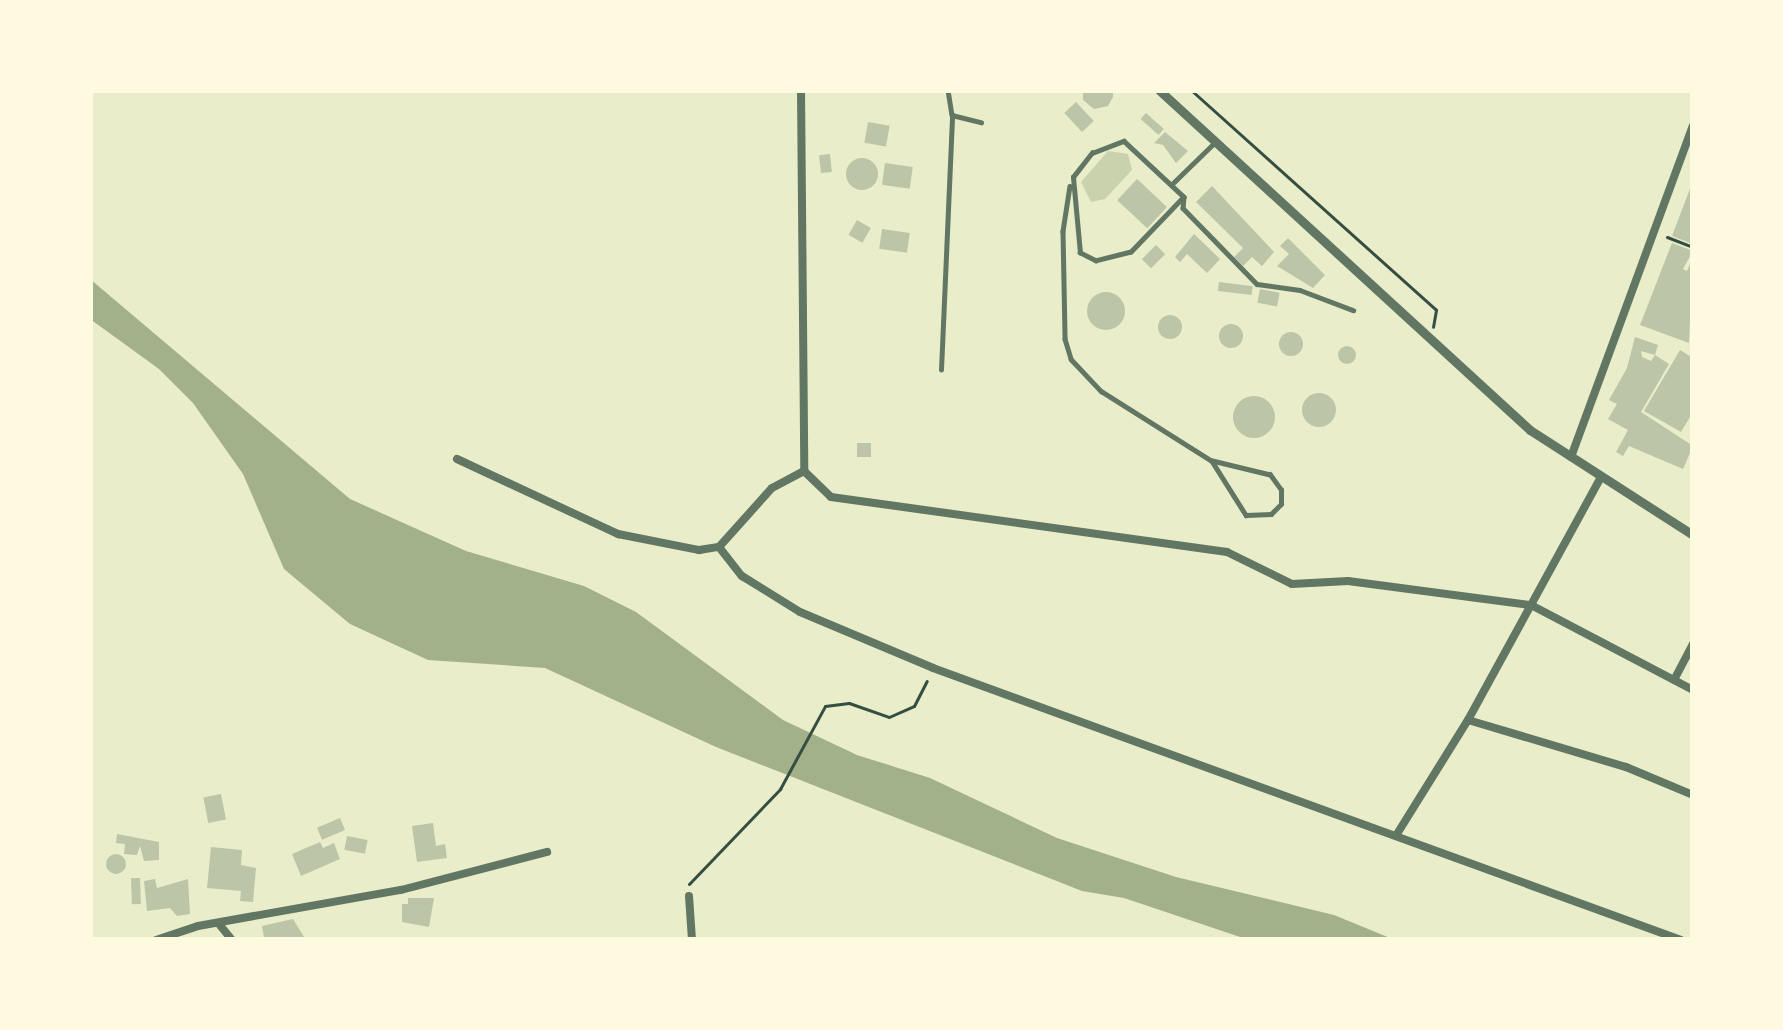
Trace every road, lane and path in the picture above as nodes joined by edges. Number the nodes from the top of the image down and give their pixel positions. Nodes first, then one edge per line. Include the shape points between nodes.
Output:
1 (801, 90) edge
2 (948, 90) edge
3 (1160, 90) edge
4 (1191, 90) edge
5 (952, 115) junction
6 (981, 122) dead end
7 (1692, 132) edge
8 (1217, 140) junction
9 (1073, 177) junction
10 (1171, 185) junction
11 (1184, 197) junction
12 (1655, 232) junction
13 (1693, 247) edge
14 (1353, 310) dead end
15 (1430, 340) junction
16 (941, 370) dead end
17 (457, 459) dead end
18 (1570, 459) junction
19 (1212, 460) junction
20 (804, 471) junction
21 (1600, 479) junction
22 (1693, 535) edge
23 (719, 548) junction
24 (1531, 604) junction
25 (1693, 644) edge
26 (933, 668) junction
27 (1674, 680) junction
28 (1693, 690) edge
29 (1468, 720) junction
30 (1693, 795) edge
31 (1397, 834) junction
32 (547, 852) dead end
33 (689, 896) joint
34 (218, 923) junction
35 (157, 940) edge
36 (232, 940) edge
37 (692, 940) edge
38 (1681, 940) edge

1 - 20 street
2 - 5 lane
3 - 8 street
4 - 15 path via 1436,310
5 - 6 lane
5 - 16 lane
7 - 12 street
8 - 10 lane
8 - 15 street
9 - 10 lane via 1092,153 1124,141
9 - 11 lane via 1076,242 1096,261 1131,252
9 - 19 lane via 1063,230 1071,359 1101,391
10 - 11 lane
11 - 14 lane via 1183,208 1257,284
12 - 13 path
12 - 18 street
15 - 18 street
17 - 23 street via 618,534
18 - 21 street
19 - 19 lane via 1270,475 1281,504 1271,514 1246,515
20 - 23 street via 772,488
20 - 24 street via 831,497 872,507 1227,552 1292,584 1348,581
21 - 22 street
21 - 24 street
23 - 26 street via 742,575 800,612
24 - 27 street
24 - 29 street
25 - 27 street
26 - 31 street via 1270,795
26 - 33 path via 904,712 889,717 825,706 780,789 692,876
27 - 28 street
29 - 30 street
29 - 31 street
31 - 38 street
32 - 34 street via 401,890
33 - 37 street
34 - 35 street
34 - 36 street

